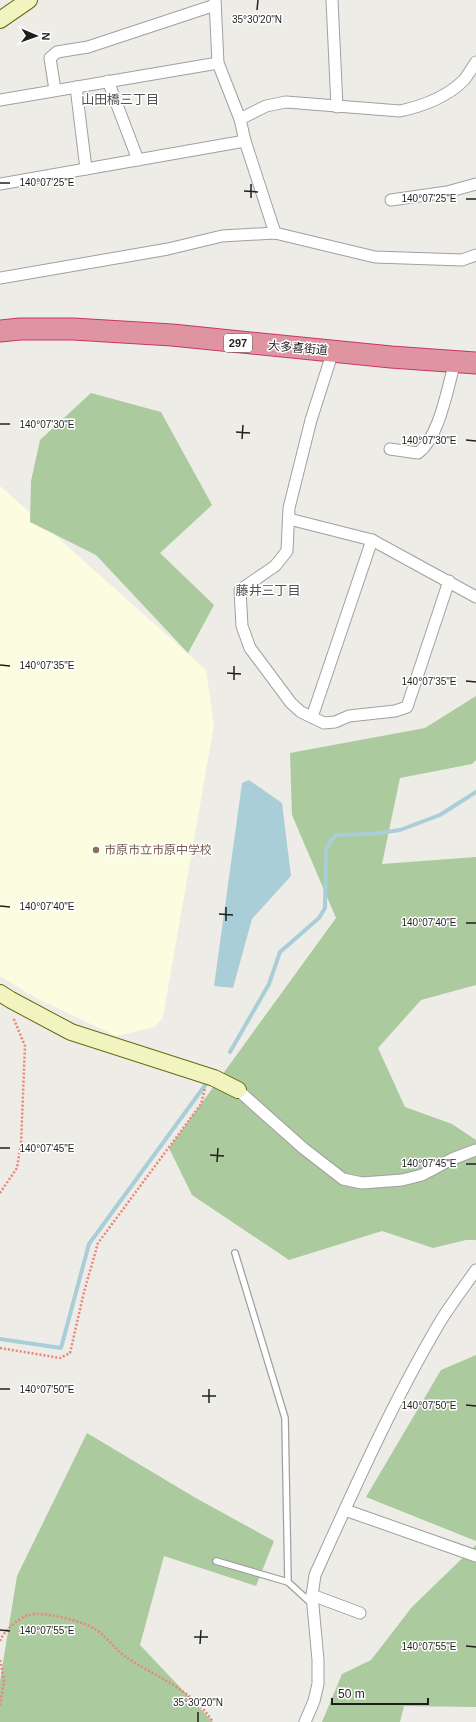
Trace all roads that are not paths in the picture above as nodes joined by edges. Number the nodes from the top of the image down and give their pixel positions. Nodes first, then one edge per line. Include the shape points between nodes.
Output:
1 (29, 0) edge
2 (332, 0) edge
3 (215, 2) edge
4 (0, 20) edge
5 (476, 62) edge
6 (218, 63) junction
7 (108, 81) junction
8 (76, 87) junction
9 (55, 90) junction
10 (0, 100) edge
11 (337, 107) junction
12 (240, 119) junction
13 (245, 141) junction
14 (138, 160) junction
15 (86, 169) junction
16 (0, 184) edge
17 (476, 184) edge
18 (391, 200) dead end
19 (275, 233) junction
20 (476, 255) edge
21 (0, 278) edge
22 (0, 331) edge
23 (333, 351) junction
24 (455, 362) junction
25 (476, 363) edge
26 (390, 449) dead end
27 (289, 519) junction
28 (372, 540) junction
29 (449, 581) junction
30 (476, 597) edge
31 (312, 717) junction
32 (5, 997) edge
33 (238, 1090) joint
34 (476, 1150) edge
35 (235, 1253) dead end
36 (476, 1270) edge
37 (345, 1510) junction
38 (476, 1556) edge
39 (216, 1561) dead end
40 (288, 1582) junction
41 (312, 1600) junction
42 (360, 1613) dead end
43 (305, 1722) edge

1 - 4 street
2 - 11 street
3 - 6 street
3 - 9 street via 88,47 56,52 50,58
5 - 11 street via 464,80 440,98 415,108 400,111
6 - 7 street
6 - 12 street
7 - 8 street
7 - 14 street
8 - 9 street
8 - 15 street
9 - 10 street
11 - 12 street via 286,102 266,106
12 - 13 street
13 - 14 street
13 - 19 street
14 - 15 street
15 - 16 street
17 - 18 street via 447,192
19 - 20 street via 376,257 462,260
19 - 21 street via 222,236 168,250
22 - 23 highway, 大多喜街道 / 297 via 73,329 172,335
23 - 24 highway, 大多喜街道 / 297
23 - 27 street via 311,420 289,508
24 - 25 highway, 大多喜街道 / 297
24 - 26 street via 436,426 425,447 418,453
27 - 28 street
27 - 31 street via 287,551 275,566 240,590 242,626 250,648 291,703
28 - 29 street
28 - 31 street
29 - 30 street
29 - 31 street via 407,707 395,711 349,716 335,722 324,723
32 - 33 street via 70,1032 207,1076
33 - 34 street via 303,1148 344,1179 362,1183 402,1180 422,1175
35 - 40 lane via 285,1418
36 - 37 street via 424,1350
37 - 38 street
37 - 41 street via 315,1575
39 - 40 lane
40 - 41 lane
41 - 42 street
41 - 43 street via 318,1684

